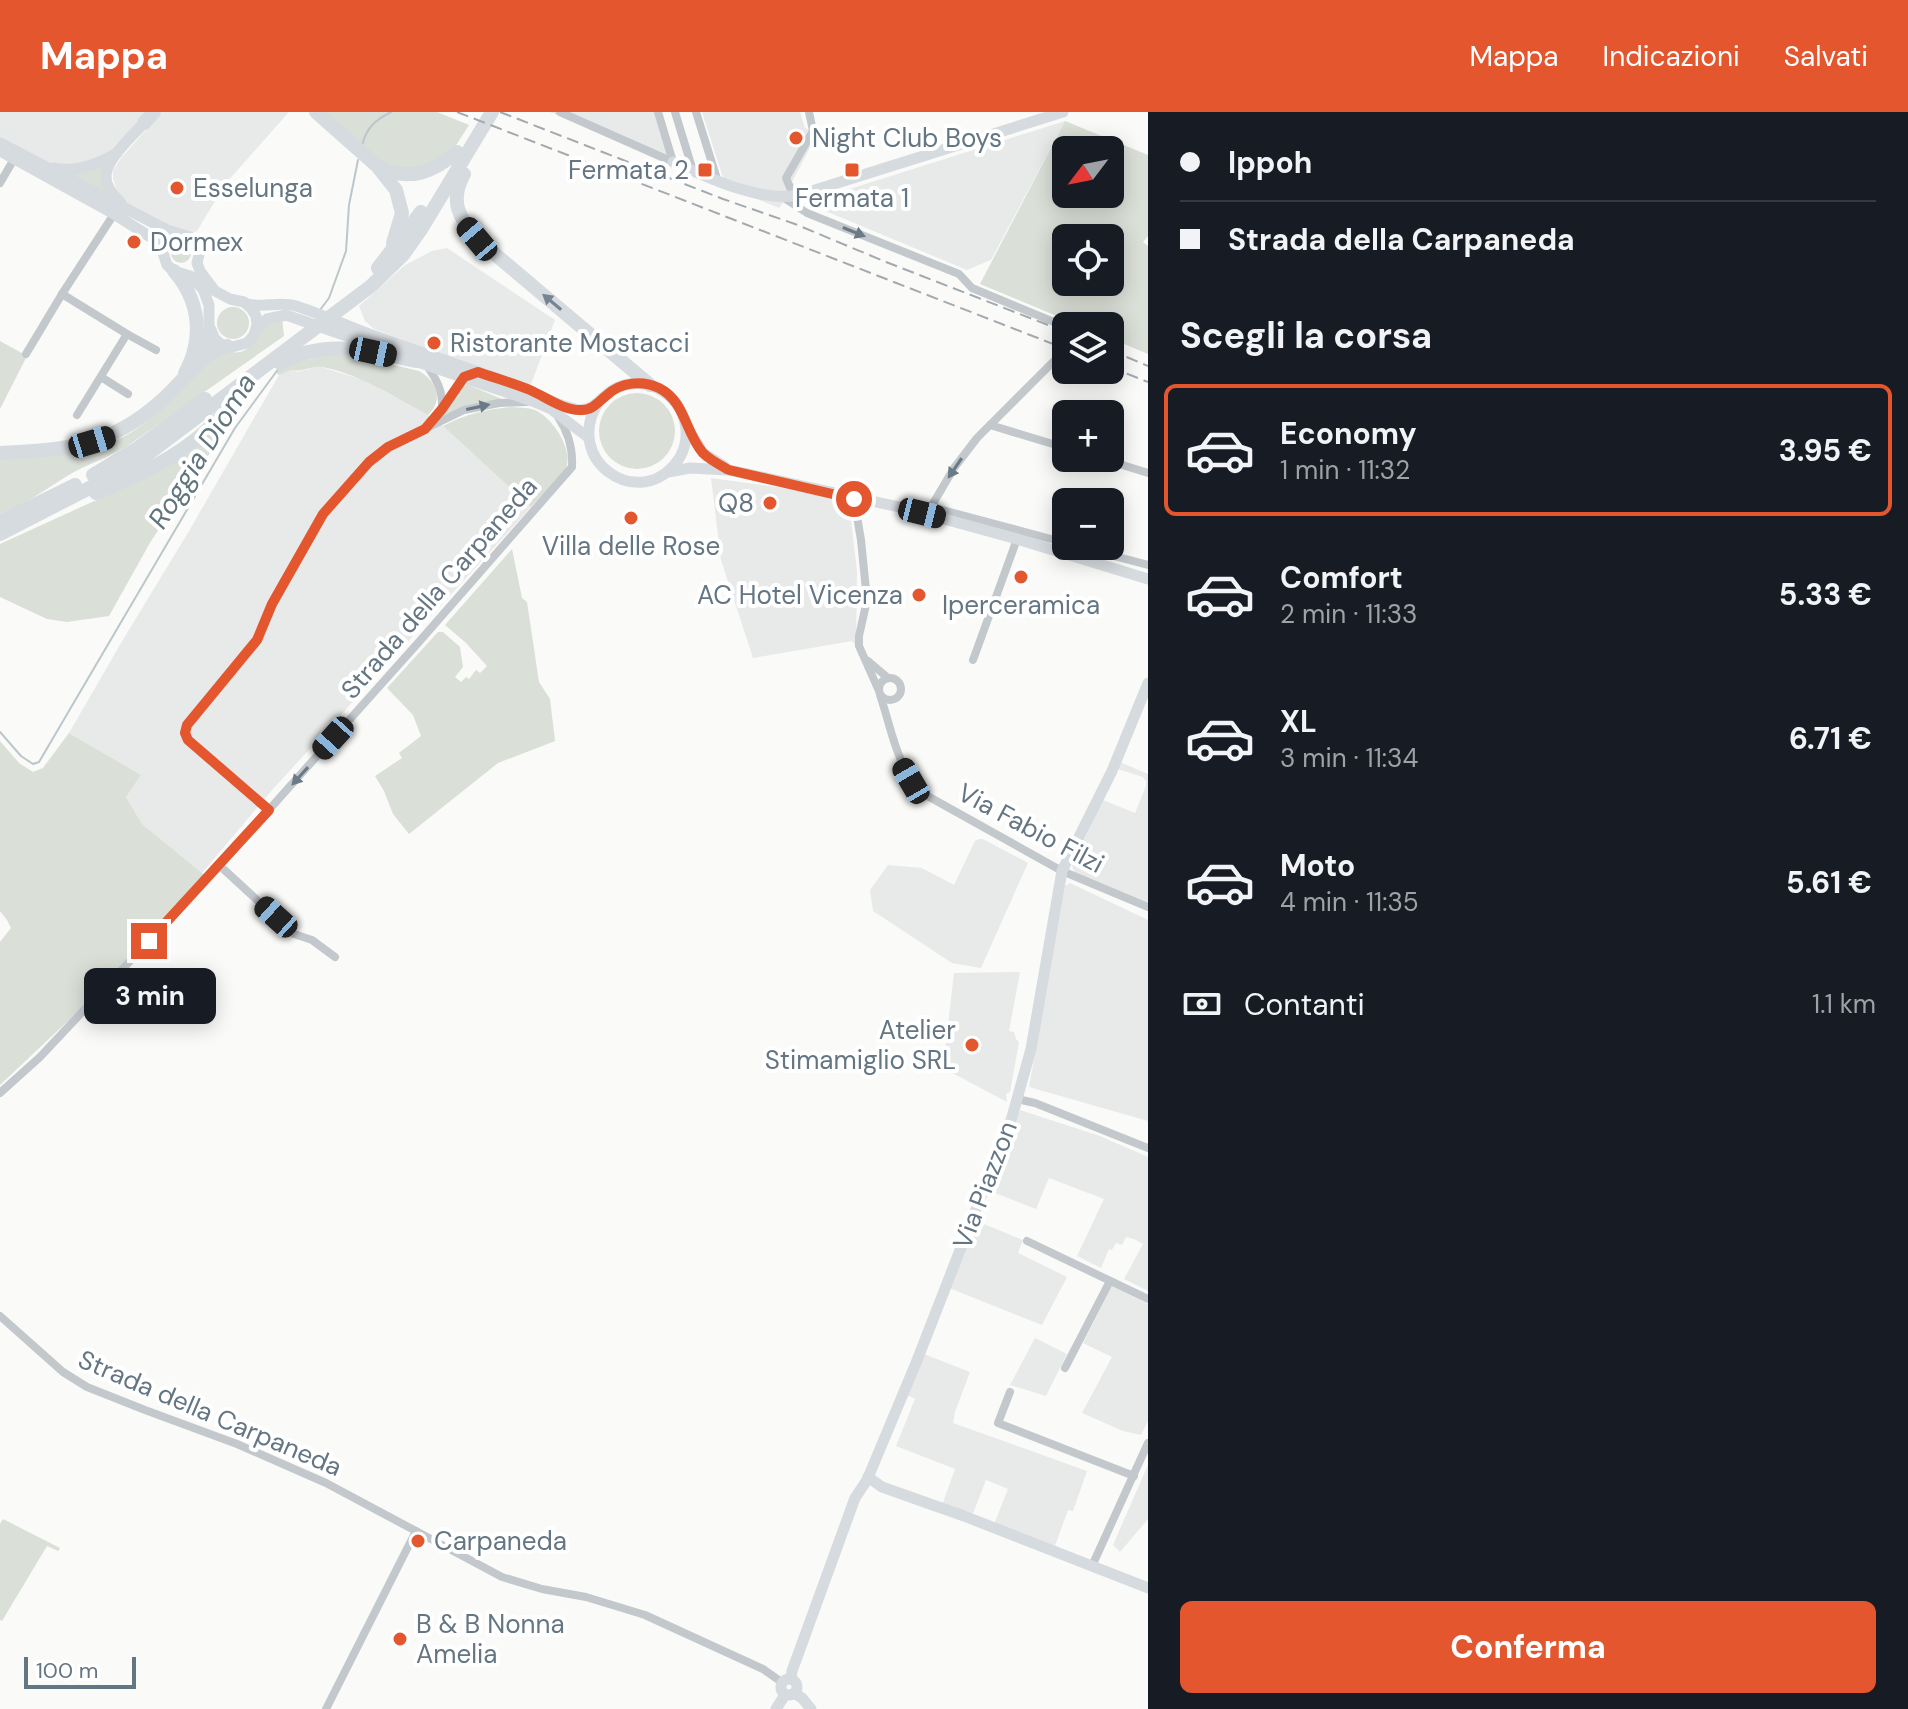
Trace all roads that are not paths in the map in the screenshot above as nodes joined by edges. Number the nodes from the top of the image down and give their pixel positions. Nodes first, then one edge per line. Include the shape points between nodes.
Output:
1 (316, 112) edge
2 (482, 112) edge
3 (492, 112) edge
4 (503, 112) edge
5 (560, 112) edge
6 (658, 112) edge
7 (675, 112) edge
8 (696, 112) edge
9 (1063, 112) edge
10 (810, 113) edge
11 (149, 118) edge
12 (0, 143) edge
13 (0, 151) edge
14 (457, 152) junction
15 (117, 153) junction
16 (14, 159) junction
17 (673, 162) junction
18 (41, 165) junction
19 (377, 166) junction
20 (4, 171) edge
21 (693, 171) junction
22 (786, 178) junction
23 (717, 179) junction
24 (0, 183) edge
25 (799, 195) junction
26 (778, 198) junction
27 (127, 209) junction
28 (114, 214) junction
29 (419, 225) junction
30 (180, 235) junction
31 (163, 253) junction
32 (384, 262) junction
33 (197, 263) junction
34 (178, 271) junction
35 (62, 294) junction
36 (230, 299) junction
37 (248, 304) junction
38 (210, 314) junction
39 (316, 319) junction
40 (1052, 321) edge
41 (256, 330) junction
42 (210, 331) junction
43 (127, 334) junction
44 (227, 346) junction
45 (156, 350) dead end
46 (26, 354) dead end
47 (421, 363) junction
48 (1052, 364) edge
49 (478, 372) junction
50 (101, 377) junction
51 (464, 377) junction
52 (182, 378) junction
53 (650, 385) junction
54 (128, 394) dead end
55 (535, 402) junction
56 (598, 403) junction
57 (442, 409) junction
58 (556, 412) junction
59 (77, 415) dead end
60 (686, 423) junction
61 (990, 425) junction
62 (425, 429) junction
63 (589, 438) junction
64 (1052, 444) edge
65 (141, 452) junction
66 (0, 453) edge
67 (1124, 466) edge
68 (729, 470) junction
69 (667, 472) junction
70 (1148, 473) edge
71 (854, 499) junction
72 (926, 510) junction
73 (7, 524) edge
74 (0, 534) edge
75 (1017, 539) junction
76 (1052, 540) edge
77 (1124, 559) edge
78 (1148, 565) edge
79 (1148, 579) edge
80 (862, 655) junction
81 (973, 660) dead end
82 (888, 678) junction
83 (1148, 683) edge
84 (879, 693) junction
85 (894, 700) junction
86 (890, 724) junction
87 (269, 810) junction
88 (219, 865) junction
89 (1062, 871) junction
90 (1148, 907) edge
91 (335, 957) dead end
92 (0, 1093) edge
93 (1017, 1099) junction
94 (1148, 1148) edge
95 (1027, 1241) dead end
96 (1110, 1281) junction
97 (1148, 1299) edge
98 (0, 1316) edge
99 (1065, 1368) dead end
100 (1010, 1392) dead end
101 (1148, 1443) edge
102 (1134, 1476) junction
103 (868, 1477) junction
104 (882, 1487) junction
105 (855, 1498) junction
106 (416, 1531) junction
107 (1092, 1566) junction
108 (1148, 1588) edge
109 (788, 1688) junction
110 (326, 1709) edge
111 (776, 1709) edge
112 (811, 1709) edge

1 - 19 highway
2 - 14 highway
3 - 29 highway
53 -> 4 highway via 465,226 456,203 459,183
5 - 17 street
6 - 17 street
7 - 21 street
8 - 23 street
9 - 25 main road
10 - 22 street via 813,131
11 - 15 main road
12 - 18 main road
13 - 16 main road
14 - 19 highway via 411,176
14 - 29 highway
15 - 18 main road via 79,169
15 - 27 main road via 106,181
16 - 20 street
16 - 28 main road
17 - 21 main road
18 - 27 main road
19 - 32 highway via 396,190 402,213
20 - 24 street
21 - 23 main road
22 - 25 street
22 - 26 street
23 - 26 main road
25 - 26 main road
26 -> 40 street via 959,274 972,288
27 - 30 main road
28 - 31 main road via 152,238
28 - 35 street
29 - 32 highway
29 - 65 highway via 403,255 371,286
30 - 31 main road via 168,241
30 - 33 main road via 196,243
31 - 34 main road via 164,261
32 - 65 highway
33 - 34 main road
33 - 36 main road via 209,285
34 - 38 main road via 203,289
34 - 52 highway via 197,320 197,342
35 - 43 street
35 - 46 street
36 - 37 main road
36 - 38 main road
37 - 39 main road via 290,305
37 - 41 main road via 256,316
38 - 42 main road
39 - 41 main road via 279,315
39 - 47 main road
39 - 49 main road
41 - 44 main road via 247,343
42 - 44 main road
42 - 52 highway via 204,349
43 - 45 street
43 - 50 street
44 - 52 highway
47 - 51 main road
47 - 57 street via 437,379
47 - 73 highway via 351,348 291,357 268,369 179,451 123,482
48 - 61 street
49 - 51 street
49 - 56 main road via 573,409
50 - 54 street
50 - 59 street
51 - 55 main road
51 - 57 street
52 - 66 highway via 150,411 112,435 71,448
53 - 56 main road via 625,385
53 - 60 main road via 673,399
55 - 58 main road
62 -> 55 street via 476,407
56 - 63 main road
57 - 62 street
58 - 63 main road
58 -> 87 street, Strada della Carpaneda via 573,450 572,467
60 - 68 main road via 703,453
60 - 69 main road via 685,445
61 - 64 street
61 -> 72 street
62 - 87 street via 369,462 323,514 257,640 187,725 188,740
63 - 69 main road via 601,466 618,478 648,481
65 - 73 highway
67 - 70 street
68 - 69 main road
68 - 71 main road
71 - 72 main road
71 - 80 street via 867,600 859,636
72 - 75 main road
72 - 76 street
73 - 74 highway
75 - 79 main road
75 - 81 street
77 - 78 street
80 - 82 street
80 - 84 street, Via Fabio Filzi
82 - 84 street
82 - 85 street via 901,688
83 - 89 main road, Via Piazzon
84 - 85 street
84 - 86 street, Via Fabio Filzi
85 - 86 street, Via Fabio Filzi
86 - 89 street, Via Fabio Filzi via 902,766 924,794
87 - 88 street, Strada della Carpaneda
88 - 91 street via 294,934
88 - 92 street, Strada della Carpaneda
89 - 90 street, Via Fabio Filzi
89 - 93 main road, Via Piazzon via 1031,1049
93 - 94 street
93 - 103 main road, Via Piazzon
95 - 96 street
96 - 97 street
96 - 99 street
98 - 106 street, Strada della Carpaneda via 75,1381 326,1483
100 - 102 street via 998,1423
101 - 102 street
102 - 107 street
103 - 104 main road
103 - 105 main road, Via Piazzon
104 - 105 main road
104 - 107 main road
105 - 109 main road, Via Piazzon
106 - 109 street, Strada della Carpaneda via 502,1577 668,1624 763,1669
106 - 110 street
107 - 108 main road
109 - 111 main road, Via Piazzon
109 - 112 main road

